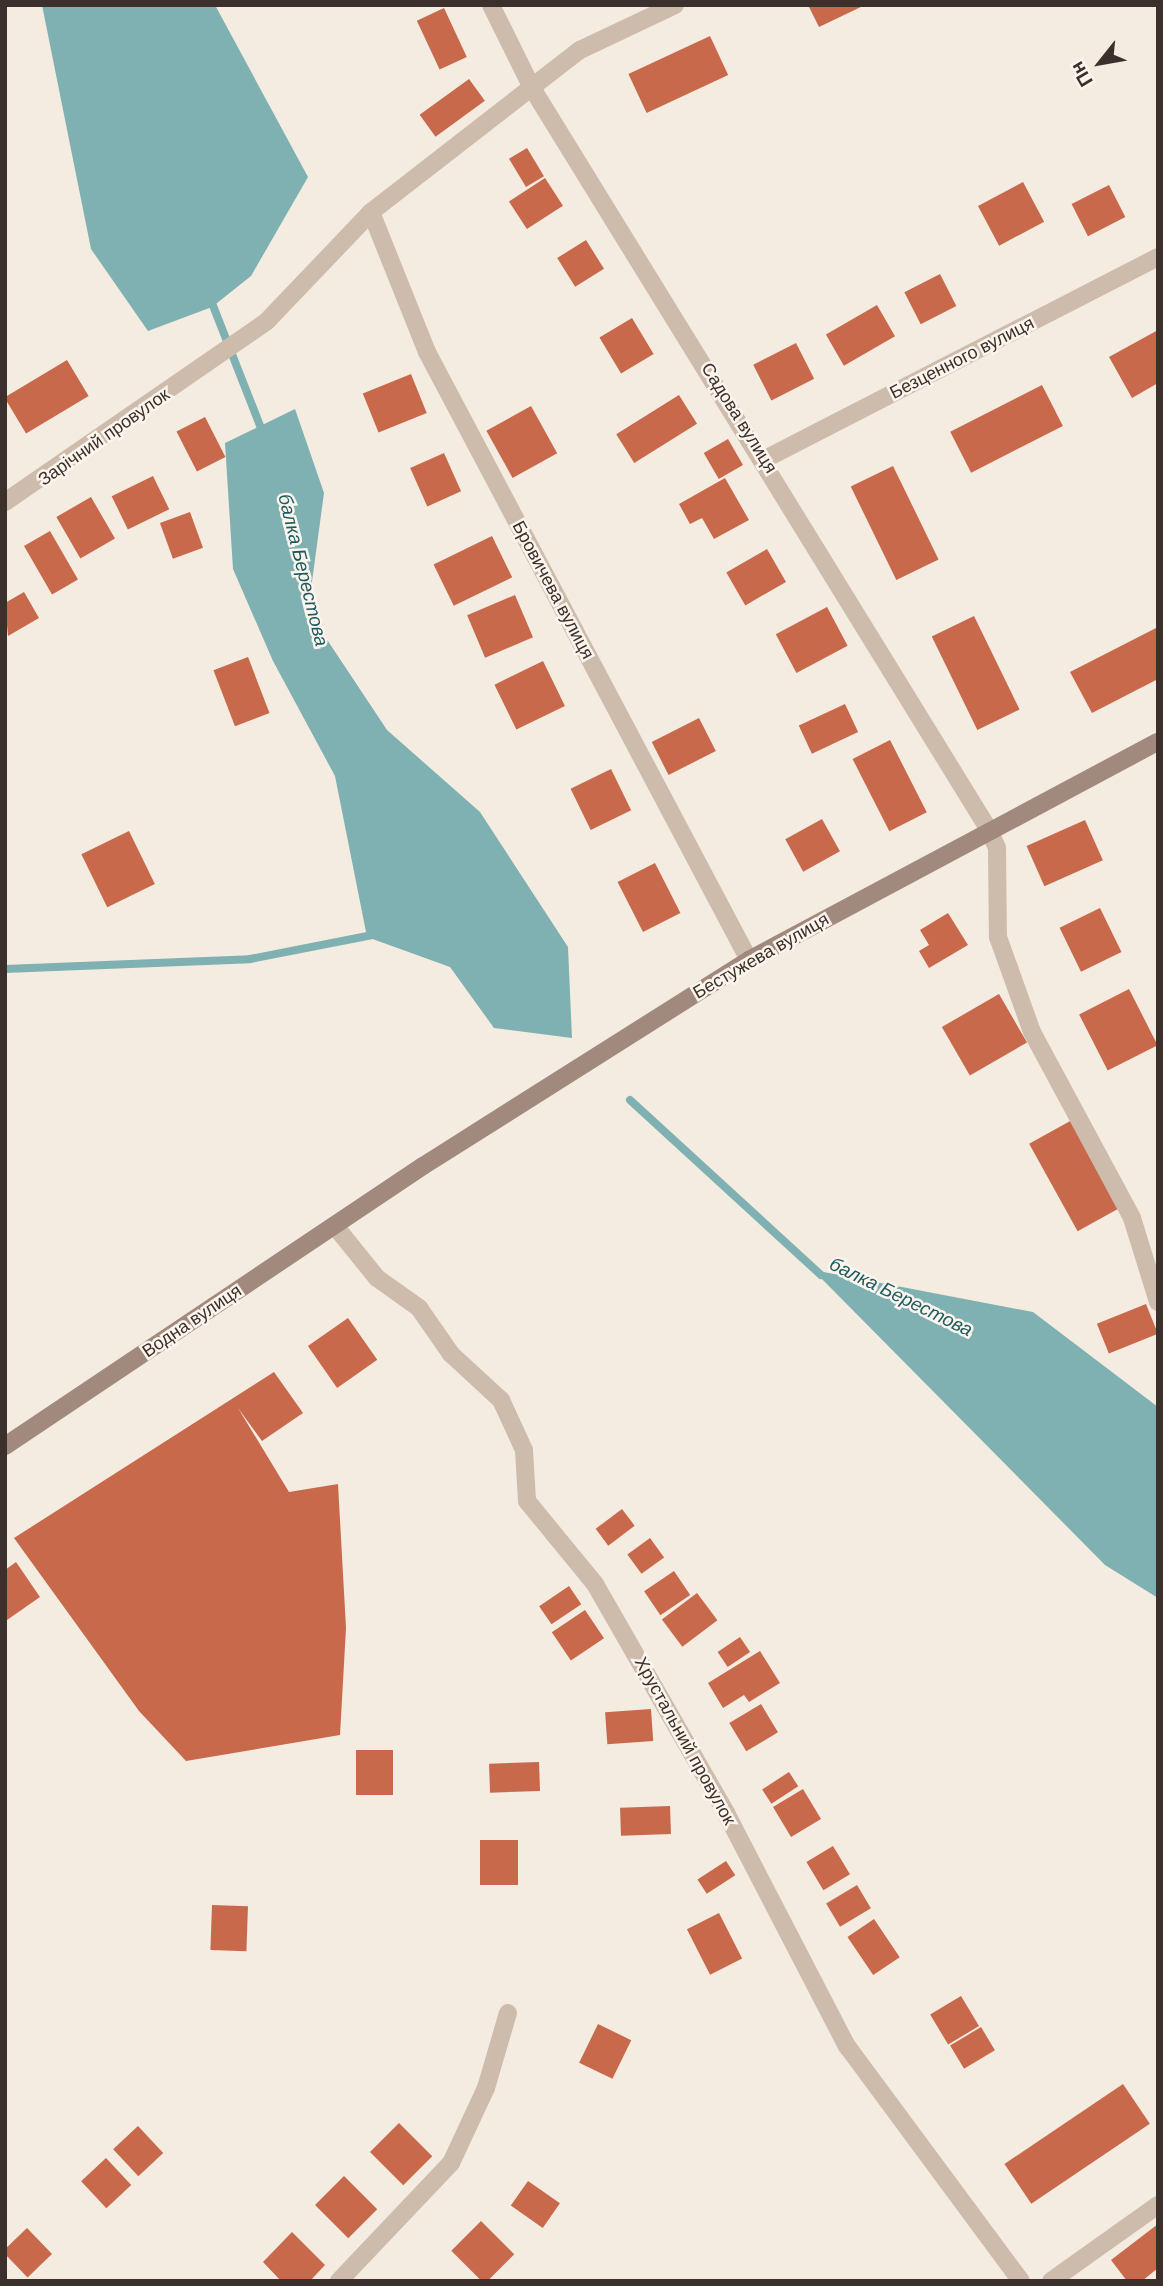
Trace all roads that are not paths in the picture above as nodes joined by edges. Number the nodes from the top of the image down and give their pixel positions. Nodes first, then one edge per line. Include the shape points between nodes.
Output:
1 (491, 5) edge
2 (675, 5) edge
3 (532, 88) junction
4 (372, 212) junction
5 (1158, 257) edge
6 (765, 459) junction
7 (5, 502) edge
8 (1158, 742) edge
9 (989, 830) junction
10 (749, 960) junction
11 (379, 1196) joint
12 (335, 1226) junction
13 (1158, 1302) edge
14 (5, 1446) edge
15 (508, 2013) dead end
16 (1158, 2205) edge
17 (339, 2281) edge
18 (1021, 2281) edge
19 (1051, 2281) edge

1 - 3 street, Садова вулиця
2 - 3 street, Зарічний провулок via 580,50
3 - 4 street, Зарічний провулок
3 - 6 street, Садова вулиця
4 - 7 street, Зарічний провулок via 267,321
4 - 10 street, Бровичева вулиця via 428,352
5 - 6 street, Безценного вулиця
6 - 9 street, Садова вулиця
8 - 9 street, Бестужева вулиця
9 - 10 street, Бестужева вулиця
9 - 13 street, Садова вулиця via 997,848 998,937 1032,1032 1132,1218
10 - 11 street, Бестужева вулиця
11 - 12 street, Водна вулиця
12 - 14 street, Водна вулиця
12 - 18 street, Хрустальний провулок via 377,1278 419,1308 451,1354 501,1400 524,1450 527,1501 602,1596 726,1813 847,2046
15 - 17 street via 486,2088 451,2163
16 - 19 street

